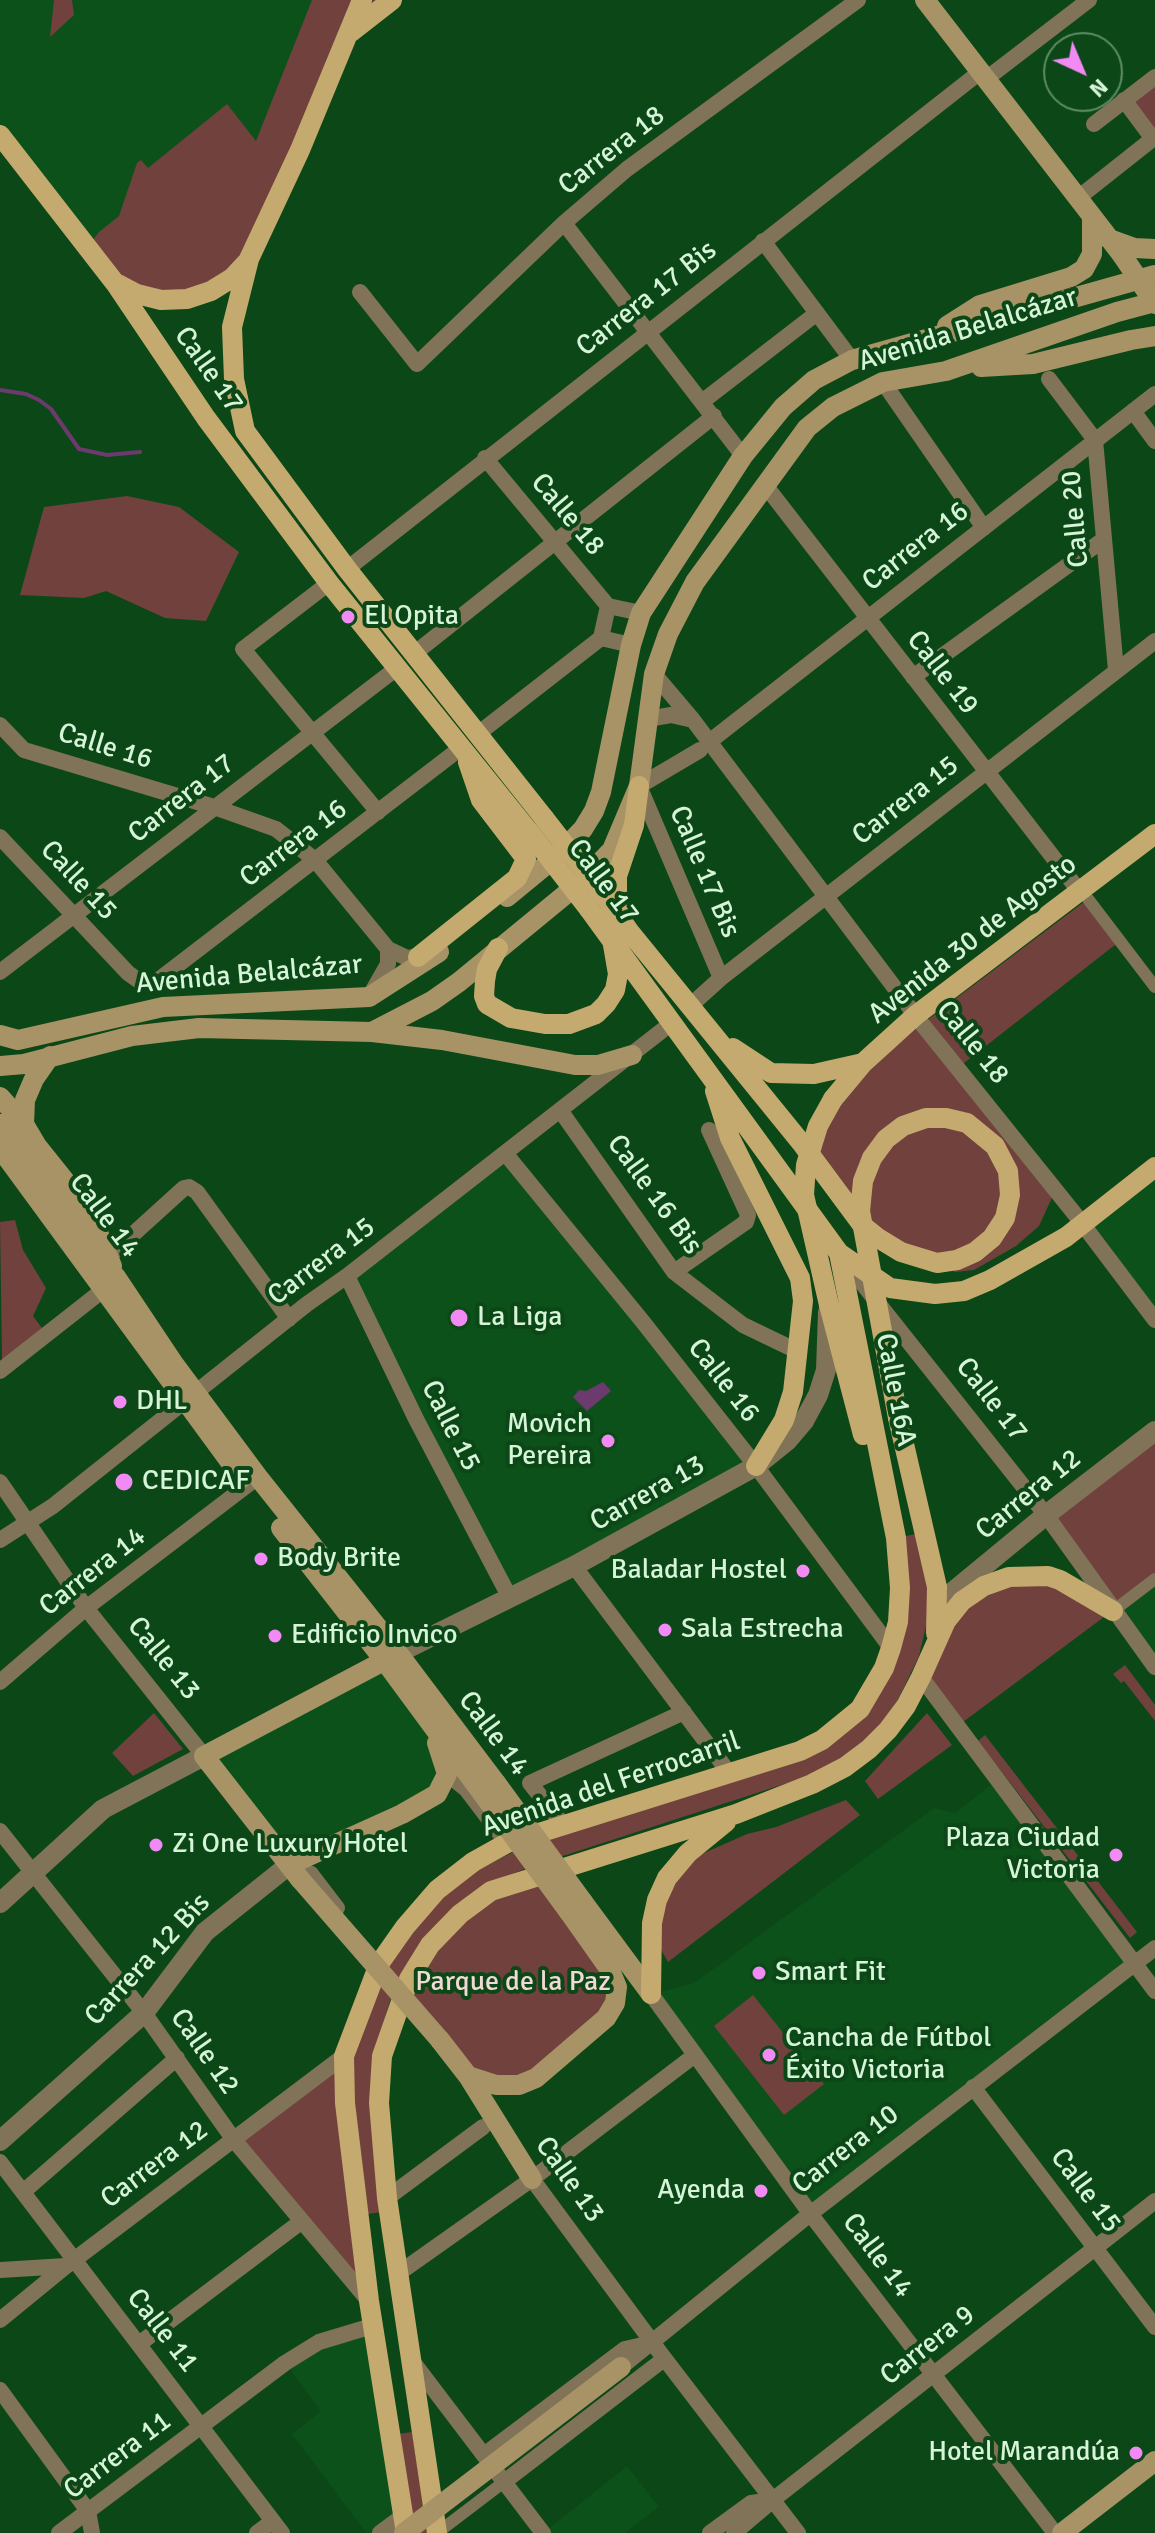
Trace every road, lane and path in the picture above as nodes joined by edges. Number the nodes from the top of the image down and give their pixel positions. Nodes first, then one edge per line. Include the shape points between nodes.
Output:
1 (362, 0) edge
2 (392, 0) edge
3 (858, 0) edge
4 (925, 0) edge
5 (1089, 0) edge
6 (351, 32) junction
7 (983, 75) junction
8 (1155, 77) edge
9 (1124, 100) junction
10 (1094, 124) dead end
11 (0, 135) edge
12 (1154, 138) edge
13 (1078, 198) junction
14 (1092, 216) junction
15 (564, 223) junction
16 (763, 241) junction
17 (1116, 247) junction
18 (1155, 249) edge
19 (249, 259) junction
20 (1155, 275) edge
21 (115, 283) junction
22 (360, 292) dead end
23 (1155, 303) edge
24 (817, 313) junction
25 (647, 331) junction
26 (1155, 336) edge
27 (927, 339) junction
28 (852, 360) junction
29 (946, 371) junction
30 (1049, 379) dead end
31 (883, 382) junction
32 (1155, 394) edge
33 (703, 401) junction
34 (1133, 411) junction
35 (714, 416) junction
36 (1095, 440) junction
37 (1155, 441) edge
38 (743, 456) junction
39 (485, 458) junction
40 (765, 485) junction
41 (984, 528) junction
42 (1103, 540) junction
43 (556, 543) junction
44 (347, 569) junction
45 (329, 583) junction
46 (608, 606) junction
47 (641, 613) junction
48 (867, 618) junction
49 (601, 638) junction
50 (1155, 641) edge
51 (631, 645) junction
52 (415, 653) junction
53 (397, 668) junction
54 (1116, 670) junction
55 (654, 674) junction
56 (913, 677) junction
57 (648, 719) junction
58 (693, 720) junction
59 (0, 725) edge
60 (311, 732) junction
61 (479, 733) junction
62 (705, 746) junction
63 (462, 747) junction
64 (986, 772) junction
65 (639, 786) junction
66 (214, 807) junction
67 (378, 812) junction
68 (537, 826) junction
69 (1155, 834) edge
70 (0, 837) edge
71 (315, 860) junction
72 (1084, 896) junction
73 (826, 897) junction
74 (75, 915) junction
75 (620, 934) junction
76 (445, 948) junction
77 (498, 948) junction
78 (388, 949) junction
79 (418, 957) junction
80 (0, 972) edge
81 (721, 978) junction
82 (157, 981) joint
83 (1155, 987) edge
84 (369, 997) junction
85 (691, 1005) junction
86 (916, 1015) junction
87 (673, 1022) junction
88 (372, 1032) junction
89 (0, 1035) edge
90 (632, 1055) junction
91 (50, 1056) junction
92 (863, 1063) junction
93 (0, 1066) edge
94 (710, 1075) junction
95 (0, 1097) edge
96 (560, 1110) junction
97 (0, 1124) edge
98 (24, 1124) junction
99 (709, 1130) dead end
100 (0, 1148) edge
101 (505, 1153) junction
102 (1155, 1167) edge
103 (0, 1170) edge
104 (862, 1218) junction
105 (1083, 1225) junction
106 (839, 1253) junction
107 (95, 1257) junction
108 (674, 1272) junction
109 (347, 1276) junction
110 (98, 1294) junction
111 (829, 1305) junction
112 (289, 1319) junction
113 (1155, 1320) edge
114 (797, 1351) junction
115 (150, 1354) junction
116 (0, 1371) edge
117 (191, 1398) junction
118 (1155, 1431) edge
119 (756, 1466) junction
120 (0, 1482) edge
121 (253, 1482) junction
122 (1046, 1515) junction
123 (29, 1522) junction
124 (896, 1538) junction
125 (0, 1540) edge
126 (574, 1566) junction
127 (1155, 1579) edge
128 (510, 1598) junction
129 (938, 1604) junction
130 (86, 1608) junction
131 (1113, 1611) junction
132 (935, 1645) junction
133 (891, 1648) junction
134 (391, 1657) junction
135 (1155, 1667) edge
136 (921, 1677) junction
137 (0, 1682) edge
138 (419, 1707) junction
139 (684, 1712) junction
140 (204, 1756) junction
141 (447, 1774) junction
142 (730, 1774) junction
143 (489, 1788) junction
144 (736, 1814) junction
145 (564, 1826) junction
146 (0, 1831) edge
147 (507, 1843) junction
148 (295, 1872) junction
149 (32, 1873) junction
150 (0, 1903) edge
151 (576, 1907) junction
152 (1155, 1948) edge
153 (379, 1964) junction
154 (1134, 1964) junction
155 (1155, 1991) edge
156 (651, 1994) junction
157 (144, 2013) junction
158 (695, 2055) junction
159 (344, 2056) junction
160 (177, 2058) junction
161 (468, 2076) junction
162 (973, 2087) junction
163 (483, 2127) dead end
164 (234, 2140) junction
165 (0, 2141) edge
166 (0, 2162) edge
167 (532, 2179) junction
168 (23, 2192) junction
169 (387, 2198) junction
170 (1155, 2201) edge
171 (810, 2214) junction
172 (302, 2221) junction
173 (1094, 2247) junction
174 (70, 2264) junction
175 (0, 2270) edge
176 (399, 2273) junction
177 (369, 2301) junction
178 (0, 2320) edge
179 (372, 2326) junction
180 (1155, 2327) edge
181 (653, 2342) junction
182 (139, 2344) junction
183 (664, 2359) junction
184 (413, 2362) junction
185 (621, 2367) joint
186 (932, 2376) junction
187 (0, 2390) edge
188 (202, 2426) junction
189 (484, 2455) junction
190 (1155, 2461) edge
191 (504, 2482) junction
192 (774, 2500) junction
193 (88, 2511) junction
194 (277, 2527) edge
195 (404, 2527) edge
196 (59, 2533) edge
197 (92, 2533) edge
198 (257, 2533) edge
199 (380, 2533) edge
200 (437, 2533) edge
201 (543, 2533) edge
202 (710, 2533) edge
203 (734, 2533) edge
204 (798, 2533) edge
205 (1055, 2533) edge
206 (1062, 2533) edge

1 - 6 main road, Calle 17
2 - 6 main road
3 - 15 street, Carrera 18 via 627,169
4 - 7 main road
5 - 7 street, Carrera 17 Bis
6 - 19 main road, Calle 17
7 - 13 main road
7 - 16 street, Carrera 17 Bis
8 - 9 street
9 - 10 street
9 - 12 street
11 - 21 main road, Calle 17
12 - 13 street
13 - 14 main road
14 - 17 main road
14 - 27 main road via 1092,254 1084,269 980,305
15 - 22 street, Carrera 18 via 417,364
15 - 25 street
16 - 24 street
16 - 25 street, Carrera 17 Bis
17 - 18 main road
17 - 23 main road, bridge
19 - 21 main road via 232,278 187,299 161,300
19 - 44 main road, Calle 17 via 232,327 234,379 245,431
20 - 27 main road, Avenida Belalcázar
21 - 45 main road, Calle 17 via 206,418
23 - 29 main road, Avenida Belalcázar
24 - 28 street
24 - 33 street
25 - 33 street
25 - 39 street, Carrera 17 Bis
26 - 29 main road via 1033,364
27 - 28 main road, Avenida Belalcázar
28 - 38 main road, Avenida Belalcázar via 814,380 783,407
29 - 31 main road, Avenida Belalcázar
30 - 36 street, Calle 20
31 - 40 main road, Avenida Belalcázar via 833,407 807,428
31 - 41 street
32 - 34 street, Carrera 16
33 - 35 street
34 - 36 street, Carrera 16
34 - 37 street
35 - 38 street
35 - 43 street
36 - 41 street, Carrera 16
36 - 42 street, Calle 20
38 - 47 main road, Avenida Belalcázar
39 - 43 street, Calle 18
39 - 44 street, Carrera 17 Bis
40 - 48 street, Calle 19
40 - 55 main road, Avenida Belalcázar via 695,582
41 - 48 street, Carrera 16
42 - 54 street, Calle 20
42 - 56 street
43 - 46 street, Calle 18
43 - 52 street
44 - 52 main road, Calle 17
45 - 53 main road, Calle 17
45 - 60 street via 243,649
46 - 47 street
46 - 49 street
47 - 51 main road, Avenida Belalcázar
48 - 56 street, Calle 19
48 - 62 street, Carrera 16
49 - 51 street
49 - 61 street
50 - 54 street, Carrera 15
51 - 76 main road, Avenida Belalcázar via 601,792 583,829
52 - 61 main road, Calle 17
53 - 60 street, Carrera 17
53 - 63 main road, Calle 17
54 - 64 street, Carrera 15
55 - 57 main road, Avenida Belalcázar
55 - 58 street, Calle 18
56 - 64 street, Calle 19
57 - 58 street via 671,715
57 - 65 main road, Avenida Belalcázar
58 - 62 street, Calle 18
59 - 66 street, Calle 16 via 24,750
60 - 66 street, Carrera 17
60 - 67 street
61 - 68 main road, Calle 17
62 - 65 street, Carrera 16
62 - 73 street, Calle 18
63 - 67 street, Carrera 16
63 - 68 main road, Calle 17
63 - 79 main road via 481,800 526,859 517,878
64 - 72 street, Calle 19
64 - 73 street, Carrera 15
65 - 75 main road via 634,825 617,876
65 - 77 main road, Avenida Belalcázar via 612,850 600,865
65 - 81 street, Calle 17 Bis
66 - 71 street, Calle 16 via 276,829
66 - 74 street, Carrera 17
67 - 71 street, Carrera 16
68 - 75 main road, Calle 17, bridge
69 - 72 main road, Avenida 30 de Agosto
70 - 74 street, Calle 15
71 - 78 street, Calle 16
71 - 82 street, Carrera 16
72 - 83 street
72 - 86 main road, Avenida 30 de Agosto
73 - 81 street, Carrera 15
73 - 86 street, Calle 18
74 - 80 street, Carrera 17
74 - 82 street, Calle 15 via 128,973 142,983
75 - 77 main road via 615,990 596,1014 569,1024 511,1018 487,1004 487,969
75 - 85 main road, Calle 17
75 - 87 main road, Calle 17
76 - 79 street
76 - 84 main road, Avenida Belalcázar
77 - 88 main road, Avenida Belalcázar via 432,1001
78 - 79 street
78 - 84 street via 388,964
81 - 85 street, Carrera 15
84 - 89 main road, Avenida Belalcázar via 163,1007 18,1040
85 - 92 main road via 737,1053 771,1073 814,1074
85 - 104 main road, Calle 17
86 - 92 main road, Avenida 30 de Agosto
86 - 105 street, Calle 18
87 - 90 street, Carrera 15
87 - 94 main road, Calle 17
88 - 90 main road via 575,1065
88 - 91 main road, Avenida Belalcázar via 199,1028 132,1036
90 - 96 street, Carrera 15
91 - 93 main road, Avenida Belalcázar
91 - 98 main road via 25,1100
92 - 111 main road, Avenida 30 de Agosto, bridge via 833,1099 806,1165 804,1195
94 - 106 main road, Calle 17
94 - 114 main road via 730,1138 800,1278
95 - 98 main road
96 - 101 street, Carrera 15
96 - 108 street, Calle 16 Bis
97 - 107 main road, Calle 14
98 - 107 main road via 89,1211
99 - 108 street via 748,1215 746,1222
100 - 107 main road, Calle 14
101 - 109 street, Carrera 15
101 - 119 street, Calle 16
102 - 105 main road
103 - 110 main road
104 - 104 main road via 863,1181 872,1158 903,1126 926,1118 967,1123 995,1146 1008,1171 1005,1218 992,1238 957,1260 914,1258 878,1238
104 - 129 main road, Calle 16A, bridge
105 - 106 main road via 964,1291 935,1294 890,1288
105 - 113 street, Calle 18
106 - 122 street, Calle 17
106 - 124 main road, Calle 16A
107 - 112 street via 189,1187
107 - 115 main road, Calle 14
107 - 117 main road, Calle 14 via 116,1277
108 - 114 street, Calle 16 Bis via 743,1325
109 - 112 street, Carrera 15
109 - 128 street, Calle 15
110 - 115 main road
110 - 116 street
111 - 119 street, Carrera 13 via 826,1370 818,1395 787,1441
111 - 124 main road, Avenida 30 de Agosto
112 - 117 street, Carrera 15
114 - 119 main road via 784,1420
115 - 117 main road, Calle 14
117 - 121 main road, Calle 14
117 - 123 street, Carrera 15
118 - 122 street, Carrera 12
119 - 126 street, Carrera 13
119 - 133 street, Calle 16
120 - 123 street, Calle 13
121 - 130 street, Carrera 14
121 - 134 main road, Calle 14
122 - 129 street, Carrera 12
122 - 131 street, Calle 17
123 - 125 street, Carrera 15
123 - 130 street, Calle 13
124 - 133 main road, Avenida del Ferrocarril via 900,1588
126 - 128 street, Carrera 13
126 - 139 street
127 - 131 street
128 - 134 street, Carrera 13
129 - 132 main road, Calle 16A
130 - 137 street, Carrera 14
130 - 140 street, Calle 13
131 - 132 main road via 1060,1580 1009,1577 962,1601
131 - 135 street, Calle 17
132 - 136 main road
133 - 142 main road, Avenida del Ferrocarril via 860,1709 846,1722 800,1751
134 - 138 main road, Calle 14
134 - 140 main road
134 - 143 main road, Calle 14
136 - 144 main road via 888,1730 845,1767
136 - 154 street
138 - 141 main road
138 - 143 main road, Calle 14
139 - 142 street
139 - 145 street via 530,1783
140 - 148 main road, Calle 13
140 - 149 street via 103,1809
141 - 147 street via 466,1789
141 - 148 main road, Carrera 12 Bis via 437,1794 423,1804
142 - 145 main road, Avenida del Ferrocarril
143 - 151 main road, Calle 14, bridge
144 - 156 main road via 688,1853 667,1878 652,1923
144 - 169 main road via 491,1891 430,1945 409,1979 382,2056 379,2103
145 - 147 main road, Avenida del Ferrocarril
146 - 149 street, Calle 12
147 - 153 main road, Avenida del Ferrocarril via 437,1890
148 - 153 street, Calle 13 via 311,1874
148 - 157 street, Carrera 12 Bis via 205,1932
148 - 161 main road, Calle 13, bridge
149 - 150 street
149 - 157 street, Calle 12
151 - 156 main road, Calle 14
151 - 161 main road, Calle 14 via 617,1987 606,2018 536,2078 496,2085
152 - 154 street, Carrera 10
153 - 159 main road, Avenida del Ferrocarril
154 - 155 street
154 - 162 street, Carrera 10
156 - 158 street, Calle 14
157 - 160 street, Calle 12
157 - 165 street, Carrera 12 Bis
158 - 167 street
158 - 171 street, Calle 14
159 - 164 street, Carrera 12
159 - 177 main road, Avenida del Ferrocarril
160 - 164 street, Calle 12
160 - 168 street
161 - 167 main road, Calle 13
162 - 171 street, Carrera 10
162 - 173 street, Calle 15
163 - 169 street
164 - 172 street, Calle 12
164 - 174 street, Carrera 12
166 - 168 street, Calle 11
167 - 176 street
167 - 181 street, Calle 13
168 - 174 street, Calle 11
169 - 176 main road
170 - 173 street, Carrera 9
171 - 181 street, Carrera 10
171 - 186 street, Calle 14
172 - 177 street, Calle 12
172 - 182 street
173 - 180 street, Calle 15
173 - 186 street, Carrera 9
174 - 175 street
174 - 178 street, Carrera 12
174 - 182 street, Calle 11
176 - 184 main road
177 - 179 main road, Avenida del Ferrocarril
179 - 188 street, Carrera 11 via 319,2342
179 - 195 main road, Avenida del Ferrocarril
181 - 183 street, Calle 13
181 - 185 street, Carrera 10
181 - 189 street, Carrera 10 via 625,2349
182 - 188 street, Calle 11
183 - 191 street
183 - 192 street, Calle 13
184 - 189 street
184 - 200 main road
185 - 195 main road, Carrera 10, bridge
186 - 192 street, Carrera 9
186 - 205 street, Calle 14
187 - 193 street
188 - 193 street, Carrera 11
188 - 194 street, Calle 11
189 - 191 street
190 - 206 main road
191 - 200 street
191 - 201 street
192 - 202 street via 751,2503
192 - 203 street, Carrera 9
192 - 204 street, Calle 13
193 - 196 street, Carrera 11
193 - 197 street
194 - 198 street
195 - 199 street, Carrera 10

